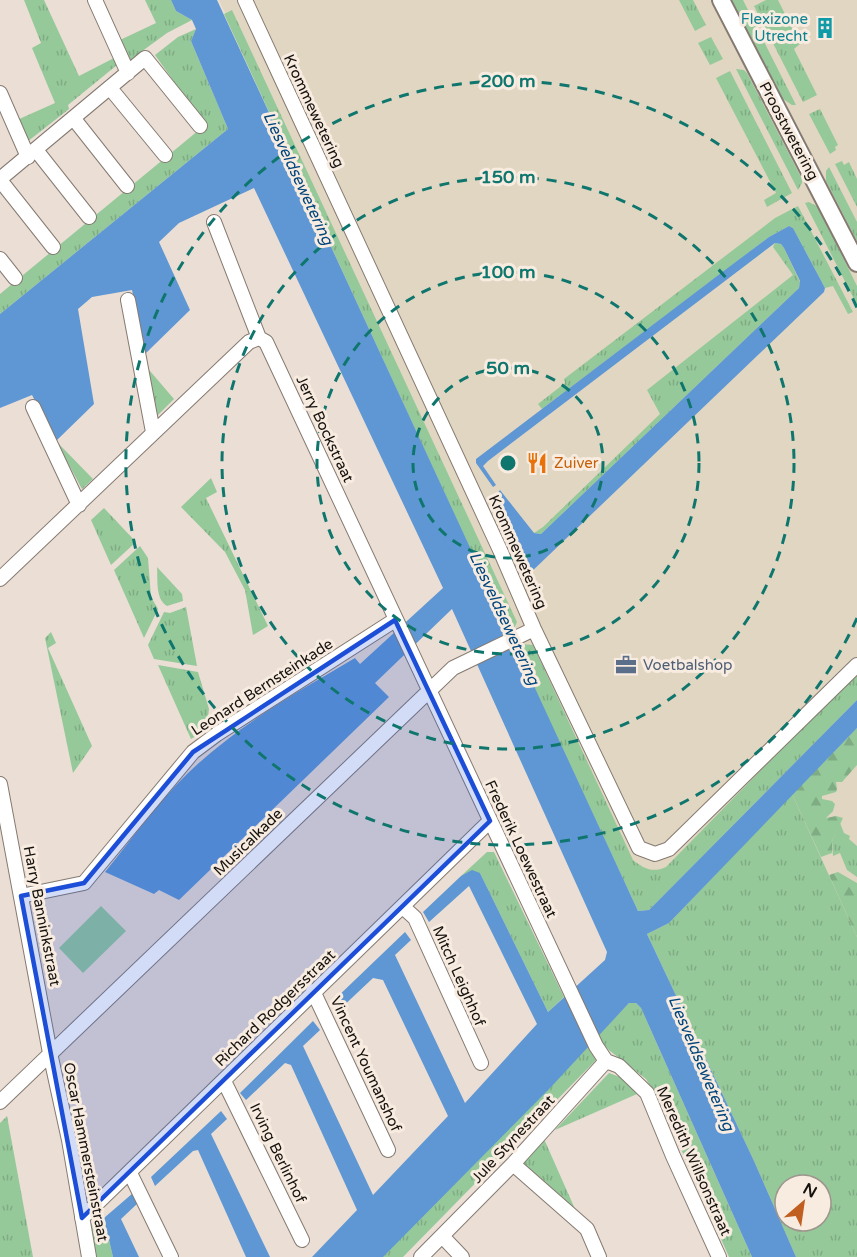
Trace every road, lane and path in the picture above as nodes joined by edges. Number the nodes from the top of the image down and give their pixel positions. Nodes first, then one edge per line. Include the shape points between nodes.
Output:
1 (95, 0) edge
2 (245, 0) edge
3 (721, 0) edge
4 (128, 73) junction
5 (110, 88) junction
6 (0, 93) edge
7 (74, 119) junction
8 (200, 126) dead end
9 (32, 153) junction
10 (165, 155) dead end
11 (0, 180) edge
12 (127, 186) dead end
13 (90, 217) dead end
14 (214, 222) dead end
15 (53, 247) dead end
16 (0, 259) edge
17 (857, 263) edge
18 (15, 278) dead end
19 (128, 300) dead end
20 (259, 338) junction
21 (33, 407) dead end
22 (153, 432) junction
23 (79, 505) junction
24 (0, 579) edge
25 (396, 624) junction
26 (534, 628) junction
27 (410, 650) joint
28 (857, 665) edge
29 (428, 691) junction
30 (0, 784) edge
31 (490, 821) junction
32 (21, 896) junction
33 (403, 907) junction
34 (313, 991) junction
35 (50, 1053) junction
36 (606, 1061) junction
37 (481, 1063) dead end
38 (224, 1081) junction
39 (0, 1102) edge
40 (388, 1150) dead end
41 (513, 1164) junction
42 (130, 1173) junction
43 (82, 1218) junction
44 (442, 1236) junction
45 (302, 1240) dead end
46 (89, 1257) edge
47 (171, 1257) edge
48 (421, 1257) edge
49 (462, 1257) edge
50 (599, 1257) edge
51 (719, 1257) edge

1 - 4 street
2 - 26 street, Krommewetering
3 - 17 street, Proostwetering
4 - 5 street
4 - 8 street via 145,58
5 - 7 street
5 - 10 street
6 - 9 street
7 - 9 street
7 - 12 street
9 - 11 street
9 - 13 street
11 - 15 street
14 - 20 street, Jerry Bockstraat
16 - 18 street
19 - 22 street
20 - 22 street via 249,342
20 - 25 street, Jerry Bockstraat via 266,342
21 - 23 street
22 - 23 street
23 - 24 street
25 - 27 street, Jerry Bockstraat
25 - 32 street, Leonard Bernsteinkade via 193,752 84,883
26 - 28 street, Krommewetering via 639,848 655,854 669,849
26 - 29 street, Musicalkade via 453,668
27 - 29 street, Frederik Loewestraat
29 - 31 street, Frederik Loewestraat
29 - 35 street, Musicalkade
30 - 32 street, Harry Banninkstraat
31 - 33 street, Richard Rodgersstraat
31 - 36 street, Frederik Loewestraat
32 - 35 street, Harry Banninkstraat
33 - 34 street, Richard Rodgersstraat
33 - 37 street, Mitch Leighhof via 415,918
34 - 38 street, Richard Rodgersstraat
34 - 40 street, Vincent Youmanshof
35 - 39 street, Musicalkade
35 - 43 street, Oscar Hammersteinstraat
36 - 41 street, Jule Stynestraat
36 - 51 street, Meredith Willsonstraat via 619,1066 647,1093
38 - 42 street, Richard Rodgersstraat
38 - 45 street, Irving Berlinhof
41 - 44 street, Jule Stynestraat
41 - 50 street via 587,1229
42 - 43 street, Richard Rodgersstraat
42 - 47 street
43 - 46 street, Oscar Hammersteinstraat
44 - 48 street, Jule Stynestraat
44 - 49 street

